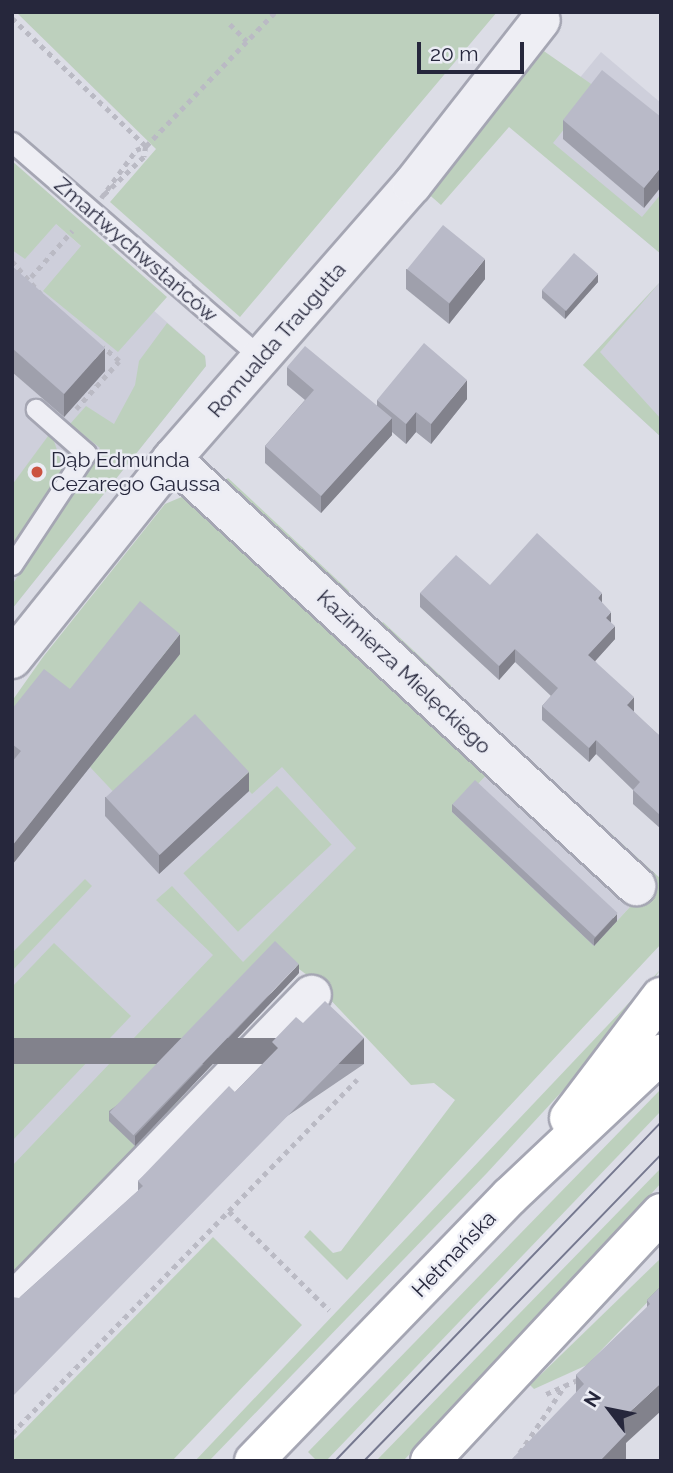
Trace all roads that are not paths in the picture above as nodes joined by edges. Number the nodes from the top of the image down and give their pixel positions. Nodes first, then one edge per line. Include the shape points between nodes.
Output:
1 (541, 20) dead end
2 (12, 142) edge
3 (261, 358) junction
4 (36, 409) dead end
5 (172, 458) junction
6 (12, 565) edge
7 (12, 659) edge
8 (636, 886) dead end
9 (312, 995) dead end
10 (661, 997) edge
11 (661, 1054) edge
12 (539, 1167) junction
13 (661, 1213) edge
14 (661, 1240) edge
15 (12, 1303) edge
16 (562, 1323) junction
17 (254, 1461) edge
18 (430, 1461) edge

1 - 3 street, Romualda Traugutta via 412,185
2 - 3 lane, Zmartwychwstańców
3 - 5 street, Romualda Traugutta
4 - 6 lane via 86,453
5 - 7 street, Romualda Traugutta
5 - 8 street, Kazimierza Mielęckiego
9 - 15 street
10 - 12 main road via 587,1090
11 - 12 main road, Hetmańska
12 - 17 main road, Hetmańska
13 - 16 main road
14 - 16 main road
16 - 18 main road

